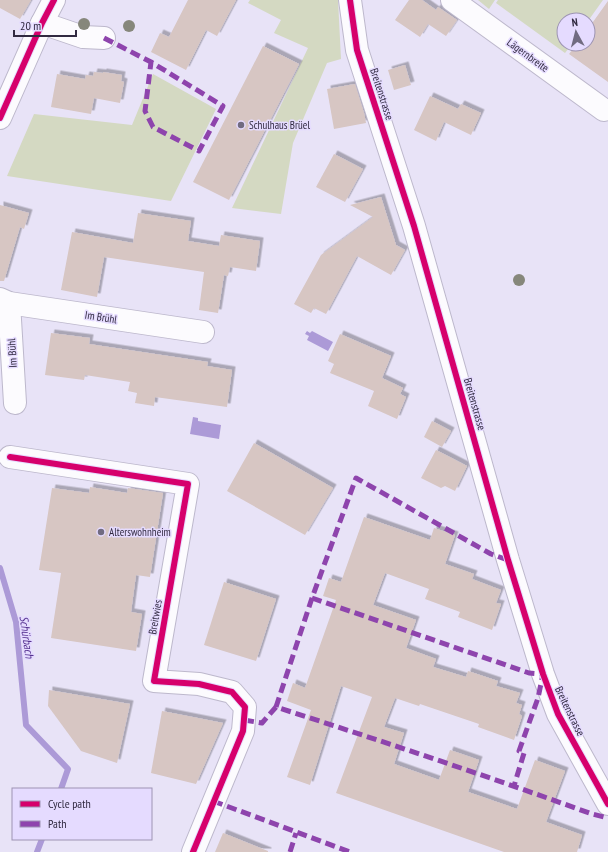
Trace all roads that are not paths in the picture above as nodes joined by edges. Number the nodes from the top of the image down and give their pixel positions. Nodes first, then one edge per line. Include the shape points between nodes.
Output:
1 (54, 0) edge
2 (350, 0) edge
3 (452, 0) edge
4 (42, 23) junction
5 (104, 38) dead end
6 (604, 110) dead end
7 (0, 118) edge
8 (5, 301) edge
9 (203, 332) dead end
10 (15, 403) dead end
11 (10, 457) dead end
12 (608, 804) edge
13 (193, 852) edge

1 - 4 street
2 - 12 street, Breitenstrasse via 357,50 414,226 508,560 543,674 558,714
3 - 6 street, Lägernbreite
4 - 5 street via 83,37
4 - 7 street
8 - 9 street, Im Brühl
8 - 10 street, Im Bühl
11 - 13 street, Breitwies via 188,484 154,681 199,684 232,692 245,707 243,731

